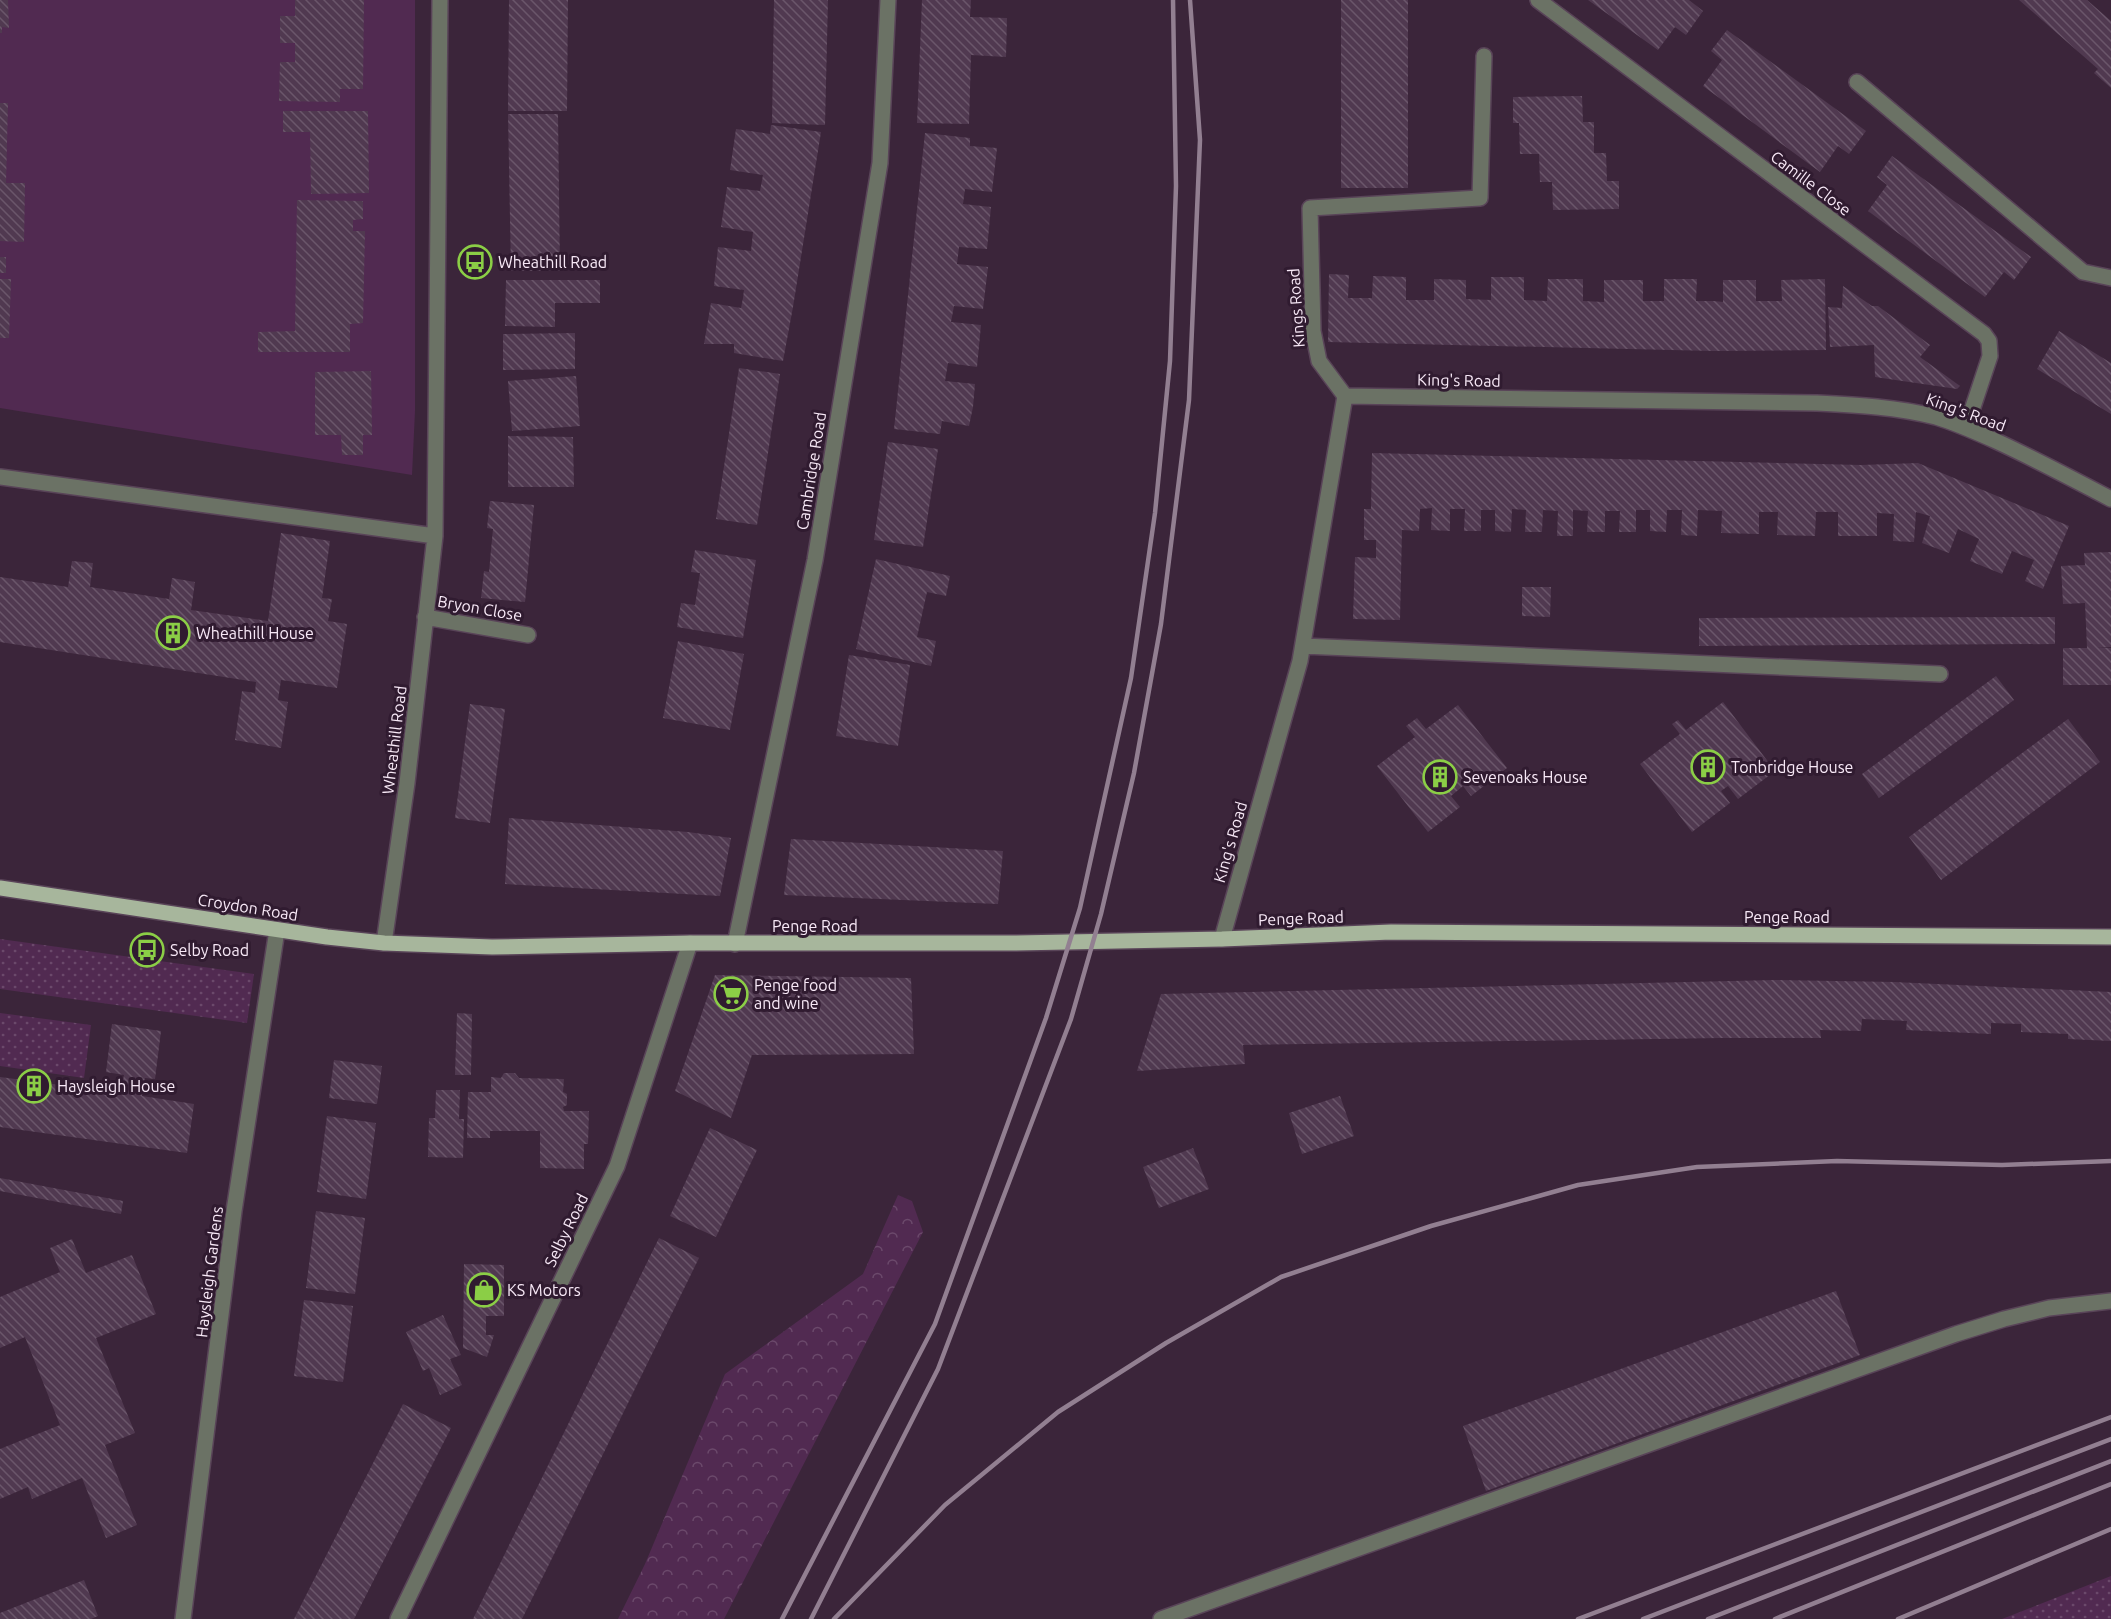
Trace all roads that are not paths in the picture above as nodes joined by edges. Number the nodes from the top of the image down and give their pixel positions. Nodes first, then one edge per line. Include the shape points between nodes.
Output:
1 (440, 0) edge
2 (888, 0) edge
3 (1538, 0) edge
4 (1484, 56) dead end
5 (1857, 82) dead end
6 (2111, 278) edge
7 (1345, 396) junction
8 (1966, 428) junction
9 (0, 477) edge
10 (2111, 499) edge
11 (435, 536) junction
12 (425, 617) junction
13 (528, 635) dead end
14 (1302, 646) junction
15 (1940, 674) dead end
16 (0, 888) edge
17 (277, 930) junction
18 (2111, 937) edge
19 (1222, 939) junction
20 (384, 943) junction
21 (690, 943) junction
22 (735, 944) junction
23 (492, 947) joint
24 (2111, 1301) edge
25 (183, 1619) edge
26 (398, 1619) edge
27 (1161, 1619) edge

1 - 11 street, Wheathill Road
2 - 22 street, Cambridge Road via 880,163 815,560
3 - 8 street, Camille Close via 1984,334 1990,356
4 - 7 street, Kings Road via 1480,198 1310,208 1313,332 1319,361
5 - 6 street via 2083,272
7 - 8 street, King's Road via 1864,405 1937,417
7 - 14 street, King's Road
8 - 10 street, King's Road
9 - 11 street
11 - 12 street, Wheathill Road
12 - 13 street, Bryon Close
12 - 20 street, Wheathill Road
14 - 15 street
14 - 19 street, King's Road
16 - 17 main road, Croydon Road
17 - 20 main road, Croydon Road
17 - 25 street, Haysleigh Gardens via 234,1211
18 - 19 main road, Penge Road via 1391,932
19 - 22 main road, Penge Road
20 - 23 main road, Croydon Road
21 - 22 main road, Penge Road
21 - 23 main road, Penge Road
21 - 26 street, Selby Road via 617,1166
24 - 27 street via 2049,1308 1956,1334

